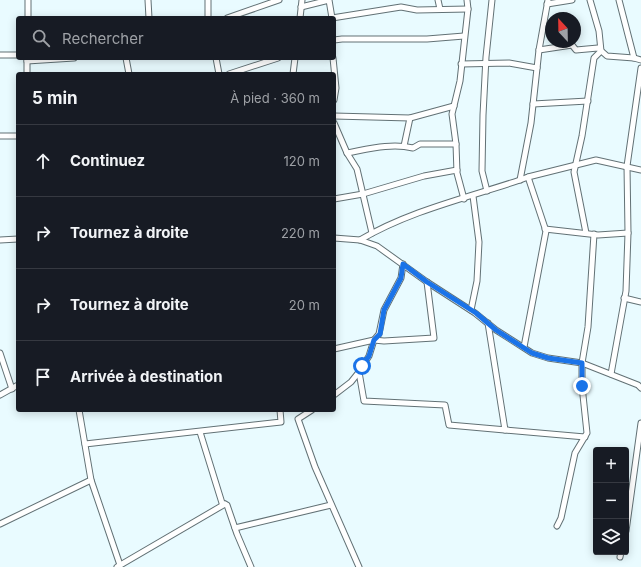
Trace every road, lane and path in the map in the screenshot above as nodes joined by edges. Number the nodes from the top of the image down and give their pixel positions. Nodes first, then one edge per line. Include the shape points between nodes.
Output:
1 (28, 0) edge
2 (148, 0) edge
3 (208, 0) edge
4 (279, 0) edge
5 (302, 0) edge
6 (438, 0) edge
7 (467, 0) edge
8 (492, 0) edge
9 (572, 0) edge
10 (590, 0) edge
11 (619, 0) edge
12 (266, 2) edge
13 (547, 2) edge
14 (301, 7) junction
15 (440, 9) junction
16 (468, 10) junction
17 (28, 16) edge
18 (149, 16) edge
19 (208, 16) edge
20 (232, 16) edge
21 (300, 16) edge
22 (332, 16) edge
23 (336, 17) edge
24 (464, 36) junction
25 (336, 40) edge
26 (539, 50) junction
27 (601, 51) junction
28 (0, 55) edge
29 (16, 55) edge
30 (634, 58) junction
31 (27, 60) edge
32 (126, 60) edge
33 (216, 60) edge
34 (272, 60) edge
35 (295, 60) edge
36 (334, 60) edge
37 (641, 60) edge
38 (461, 64) junction
39 (486, 64) junction
40 (537, 68) junction
41 (641, 68) edge
42 (27, 72) edge
43 (129, 72) edge
44 (219, 72) edge
45 (235, 72) edge
46 (293, 72) edge
47 (335, 72) edge
48 (588, 101) junction
49 (533, 104) junction
50 (454, 106) junction
51 (336, 116) edge
52 (410, 118) junction
53 (336, 128) edge
54 (0, 136) edge
55 (16, 136) edge
56 (456, 144) junction
57 (404, 146) junction
58 (347, 153) junction
59 (576, 165) junction
60 (627, 166) junction
61 (457, 170) junction
62 (641, 170) edge
63 (528, 177) junction
64 (520, 180) junction
65 (487, 191) junction
66 (363, 194) junction
67 (473, 196) junction
68 (336, 199) edge
69 (464, 199) junction
70 (545, 229) junction
71 (372, 233) junction
72 (586, 233) junction
73 (628, 233) junction
74 (594, 234) junction
75 (336, 238) edge
76 (16, 239) edge
77 (0, 240) edge
78 (360, 240) junction
79 (403, 264) junction
80 (427, 282) junction
81 (624, 298) junction
82 (641, 302) edge
83 (471, 310) junction
84 (488, 323) junction
85 (374, 340) junction
86 (524, 347) junction
87 (336, 349) edge
88 (0, 353) edge
89 (582, 363) junction
90 (359, 372) junction
91 (610, 374) junction
92 (16, 386) edge
93 (641, 388) edge
94 (12, 389) junction
95 (336, 394) edge
96 (0, 395) edge
97 (79, 412) edge
98 (280, 412) edge
99 (309, 412) edge
100 (641, 423) edge
101 (505, 430) junction
102 (200, 432) junction
103 (585, 437) junction
104 (85, 444) junction
105 (91, 480) junction
106 (225, 504) junction
107 (331, 505) junction
108 (628, 519) edge
109 (0, 524) edge
110 (557, 526) dead end
111 (235, 528) junction
112 (118, 566) edge
113 (251, 567) edge
114 (359, 567) edge

1 - 17 street
2 - 18 street
3 - 19 street
4 - 12 street
5 - 14 street
6 - 15 street
7 - 16 street
8 - 39 street
9 - 13 street
10 - 27 street via 599,31
11 - 30 street
12 - 20 street
13 - 26 street
14 - 21 street
14 - 22 street via 329,0
15 - 16 street
15 - 23 street via 417,10 401,7
16 - 24 street
24 - 25 street
24 - 38 street
26 - 27 street via 572,45 576,50 598,48
26 - 40 street
27 - 30 street via 607,56
27 - 48 street via 594,58
28 - 29 street
30 - 37 street
31 - 42 street
32 - 43 street
33 - 44 street
34 - 45 street
35 - 46 street
36 - 47 street
38 - 39 street
38 - 50 street
39 - 40 street via 509,63
39 - 65 street via 482,171
40 - 49 street
41 - 60 street
48 - 49 street
48 - 59 street
49 - 64 street
50 - 52 street
50 - 56 street via 452,114
51 - 52 street
52 - 57 street
53 - 58 street
54 - 55 street
56 - 57 street via 420,144 413,148
56 - 61 street
57 - 58 street via 387,146
58 - 66 street via 357,169
59 - 60 street via 596,160
59 - 63 street
59 - 72 street via 574,172
60 - 62 street
60 - 73 street
61 - 66 street via 424,176
61 - 69 street
63 - 64 street
63 - 70 street
64 - 65 street
65 - 67 street
66 - 68 street
66 - 71 street
67 - 69 street
67 - 83 street via 479,242 477,281
69 - 71 street via 420,213
70 - 72 street
70 - 86 street
71 - 78 street
72 - 74 street
73 - 74 street
73 - 81 street
74 - 89 street via 588,327
75 - 78 street
76 - 77 street
78 - 79 street via 377,246
79 - 80 street
79 - 85 street via 401,278 384,310 380,334
80 - 83 street
80 - 85 street via 434,338
81 - 82 street
81 - 91 street
83 - 84 street
84 - 86 street
84 - 101 street
85 - 87 street
85 - 90 street via 369,356
86 - 89 street via 532,353 548,358
88 - 94 street
89 - 91 street
89 - 103 street via 587,434
90 - 95 street
90 - 101 street via 364,401 445,405 449,425
91 - 93 street
92 - 94 street
94 - 96 street
97 - 104 street
98 - 102 street via 281,422
99 - 107 street via 298,419
100 - 108 street
101 - 103 street
102 - 104 street
102 - 106 street via 222,503
103 - 110 street via 575,453
104 - 105 street
105 - 109 street
105 - 112 street
106 - 111 street
106 - 112 street
107 - 111 street
107 - 114 street
111 - 113 street

